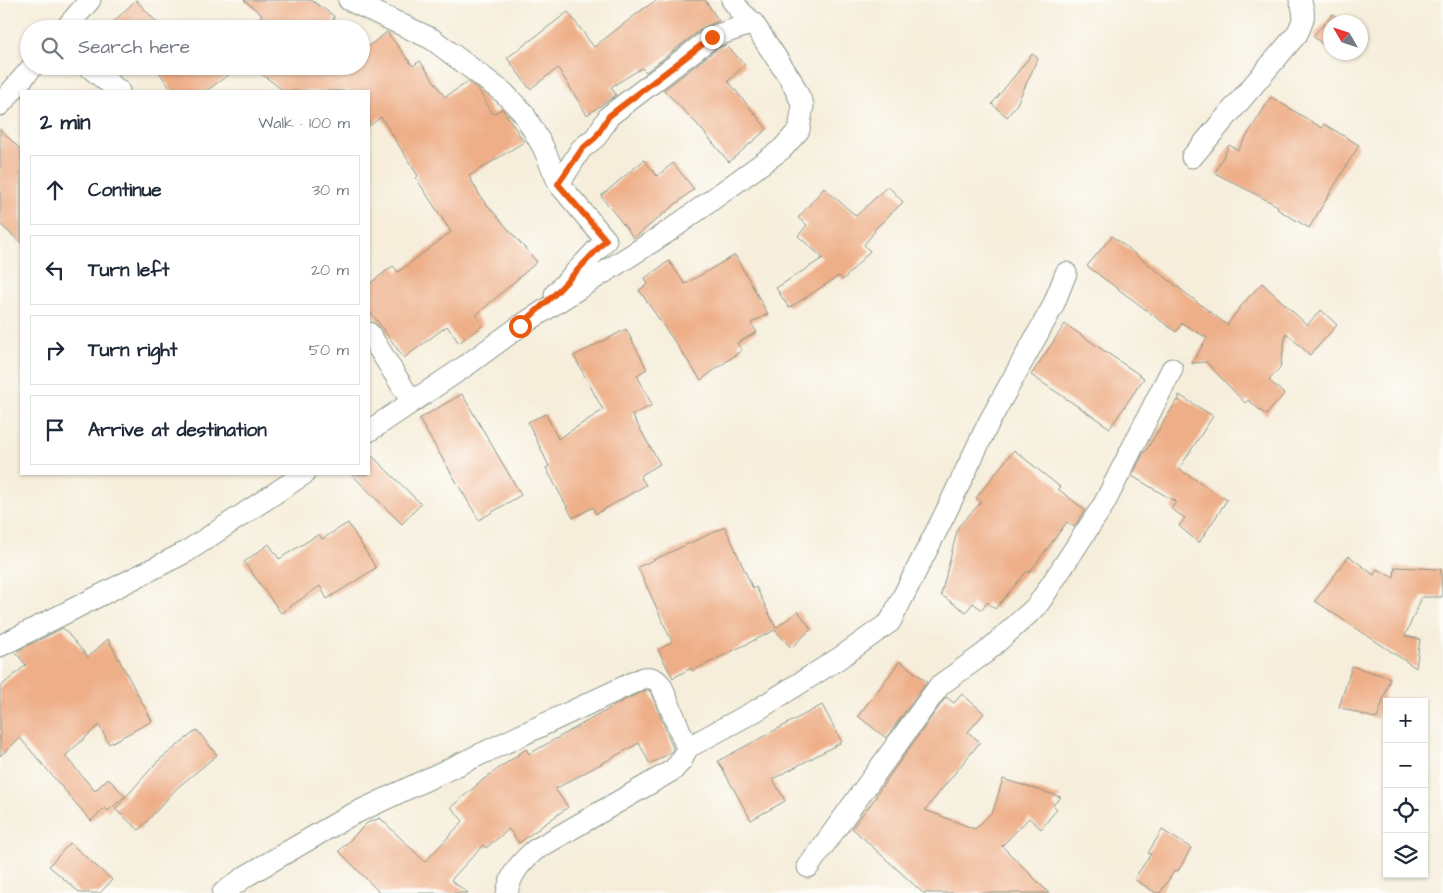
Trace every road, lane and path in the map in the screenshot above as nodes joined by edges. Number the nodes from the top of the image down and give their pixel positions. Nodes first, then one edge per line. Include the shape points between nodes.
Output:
1 (90, 0) edge
2 (349, 0) edge
3 (732, 0) edge
4 (1300, 0) edge
5 (73, 20) edge
6 (753, 24) junction
7 (25, 75) edge
8 (99, 75) edge
9 (117, 90) edge
10 (0, 105) edge
11 (1192, 157) dead end
12 (558, 184) junction
13 (1066, 272) dead end
14 (520, 326) junction
15 (370, 335) edge
16 (1172, 369) dead end
17 (412, 402) junction
18 (370, 430) edge
19 (302, 475) edge
20 (0, 646) edge
21 (686, 748) junction
22 (808, 868) dead end
23 (223, 893) edge
24 (508, 893) edge

1 - 5 street
2 - 12 street via 432,38 504,93 524,114 543,147
3 - 6 street
4 - 11 street via 1304,19 1298,34
6 - 12 street via 712,37 609,116
6 - 14 street via 791,80 803,106 798,130 782,149 669,231
7 - 10 street
8 - 9 street
12 - 14 street via 606,240
13 - 21 street via 1052,306 989,422 890,622 838,660 757,710
14 - 17 street
15 - 17 street
16 - 22 street via 1104,504 1037,606 985,653 940,685
17 - 18 street
19 - 20 street via 186,552
21 - 23 street via 658,680 643,678 349,816 246,876
21 - 24 street via 682,760 673,770 535,850 516,870 509,882

